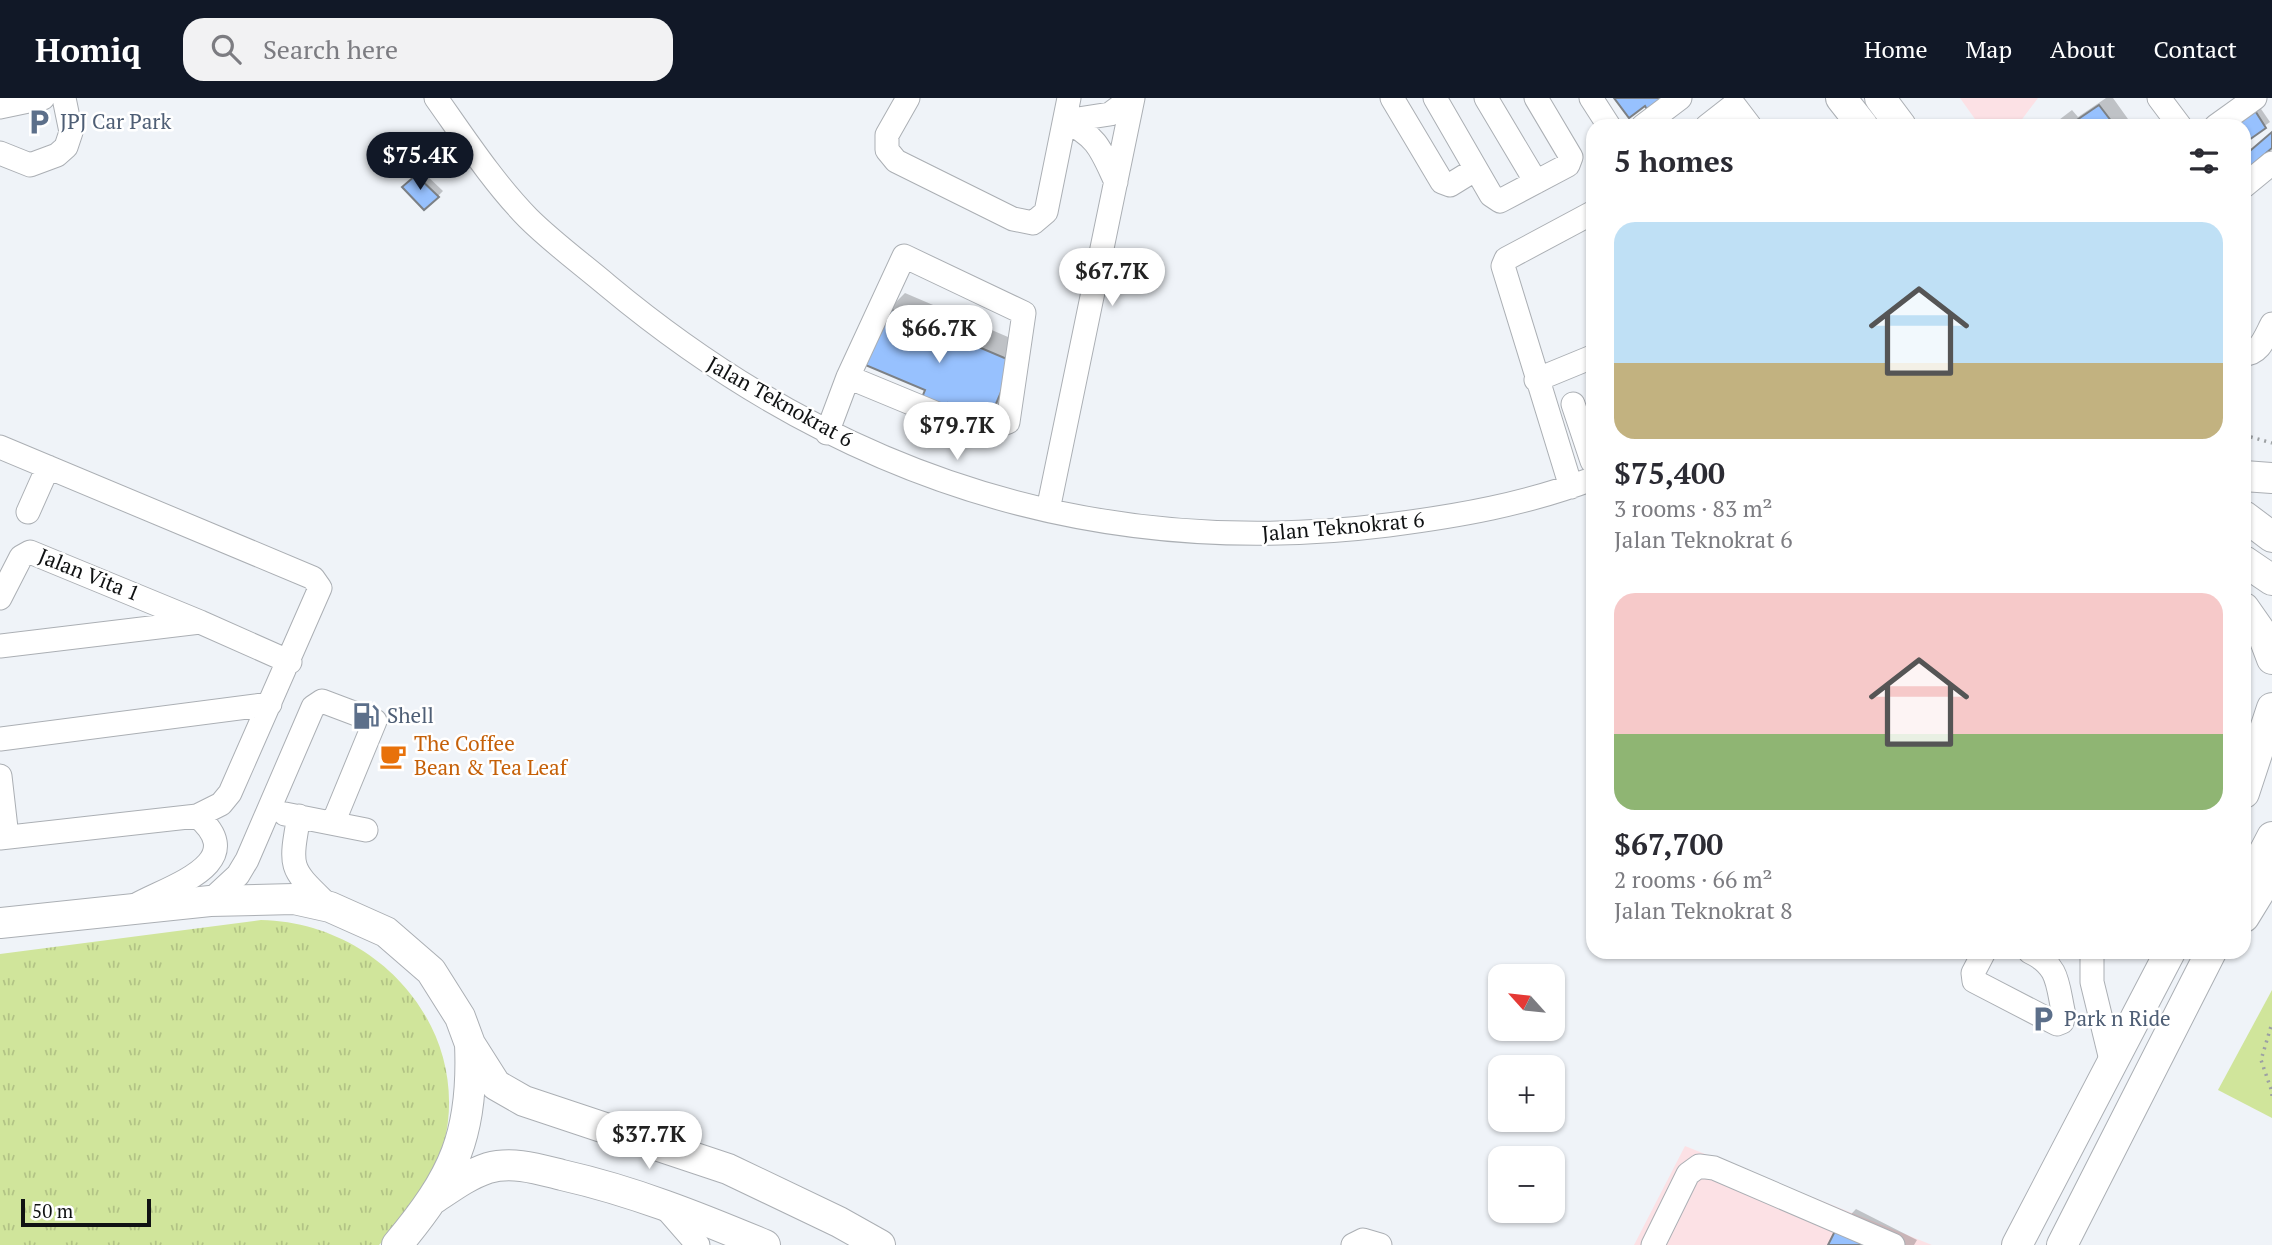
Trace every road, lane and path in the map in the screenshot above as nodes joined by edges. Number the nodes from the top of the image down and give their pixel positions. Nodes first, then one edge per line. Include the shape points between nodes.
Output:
1 (43, 98) edge
2 (64, 98) edge
3 (436, 98) edge
4 (908, 98) edge
5 (1132, 98) edge
6 (1392, 98) edge
7 (1435, 98) edge
8 (1486, 98) edge
9 (1536, 98) edge
10 (1591, 98) edge
11 (1680, 98) edge
12 (1841, 98) edge
13 (1880, 98) edge
14 (2159, 98) edge
15 (2255, 98) edge
16 (1739, 102) edge
17 (0, 107) edge
18 (1067, 109) edge
19 (1604, 119) edge
20 (1652, 119) edge
21 (1716, 119) edge
22 (1747, 119) edge
23 (1858, 119) edge
24 (1896, 119) edge
25 (2171, 119) edge
26 (2226, 119) edge
27 (0, 153) edge
28 (2272, 163) edge
29 (1476, 169) junction
30 (2251, 180) edge
31 (1536, 181) junction
32 (1116, 182) junction
33 (1586, 216) edge
34 (2272, 324) edge
35 (2251, 353) edge
36 (1586, 359) edge
37 (848, 377) junction
38 (1536, 380) junction
39 (1583, 400) edge
40 (1548, 412) junction
41 (1586, 420) edge
42 (827, 433) junction
43 (2251, 437) edge
44 (2272, 443) edge
45 (0, 447) edge
46 (48, 467) junction
47 (2251, 476) edge
48 (2272, 478) edge
49 (1582, 483) edge
50 (1048, 510) junction
51 (28, 512) dead end
52 (2251, 521) edge
53 (2272, 537) edge
54 (2251, 566) edge
55 (2272, 580) edge
56 (0, 598) edge
57 (2251, 618) edge
58 (200, 622) junction
59 (0, 646) edge
60 (2272, 659) edge
61 (290, 662) junction
62 (270, 704) junction
63 (2272, 709) edge
64 (0, 739) edge
65 (2272, 751) edge
66 (2251, 772) edge
67 (0, 776) edge
68 (2251, 793) edge
69 (268, 811) junction
70 (299, 816) junction
71 (197, 817) junction
72 (333, 823) junction
73 (366, 830) dead end
74 (2272, 836) edge
75 (4, 837) edge
76 (2272, 872) edge
77 (2251, 877) edge
78 (210, 901) junction
79 (330, 906) junction
80 (2251, 906) edge
81 (130, 908) junction
82 (0, 923) edge
83 (1980, 959) edge
84 (2044, 959) edge
85 (2092, 959) edge
86 (2166, 959) edge
87 (2207, 959) edge
88 (2217, 959) edge
89 (2272, 1023) edge
90 (2169, 1034) junction
91 (470, 1044) junction
92 (2112, 1064) junction
93 (2272, 1088) edge
94 (2272, 1099) edge
95 (432, 1200) junction
96 (660, 1201) junction
97 (407, 1239) edge
98 (698, 1245) edge
99 (765, 1245) edge
100 (880, 1245) edge
101 (1353, 1245) edge
102 (1380, 1245) edge
103 (1653, 1245) edge
104 (1893, 1245) edge
105 (2017, 1245) edge
106 (2062, 1245) edge

1 - 17 street
2 - 27 street via 71,132 66,147 57,155 30,165
3 - 42 street, Jalan Teknokrat 6 via 529,219 663,331 742,386
4 - 18 street via 887,135 887,150 896,161 1013,219 1033,223 1046,212
5 - 18 street via 1110,114
5 - 32 street
6 - 29 street via 1442,182 1450,185
7 - 29 street
8 - 31 street
9 - 31 street via 1571,157 1568,165
10 - 19 street
11 - 20 street
12 - 23 main road
13 - 24 main road
14 - 25 street
15 - 26 street
16 - 21 street
16 - 22 street
18 - 32 street via 1100,147
28 - 30 street
29 - 31 street via 1491,195 1500,201
32 - 50 street
33 - 38 street via 1506,259 1503,266
34 - 35 street
36 - 38 street
37 - 37 street via 904,256 1024,313 1008,422 981,432
37 - 42 street
38 - 40 street
39 - 40 street
39 - 41 street
40 - 49 street
42 - 50 street, Jalan Teknokrat 6 via 910,470
43 - 44 path
45 - 46 street
46 - 51 street
46 - 61 street via 313,578 319,584 319,596
47 - 48 main road
49 - 50 street, Jalan Teknokrat 6 via 1544,498 1464,515 1330,532 1252,534 1139,528
52 - 53 main road
54 - 55 main road
56 - 58 street, Jalan Vita 1 via 21,557 30,552
57 - 60 main road
58 - 59 street
58 - 61 street
61 - 62 street
62 - 64 street
62 - 71 street via 230,793
63 - 66 main road
65 - 68 main road
67 - 75 street
69 - 70 street
69 - 72 street via 313,707 322,701 375,722
69 - 78 street via 237,875
70 - 72 street
70 - 79 street via 293,867
71 - 75 street
71 - 81 street via 215,835 212,860 199,873
72 - 73 street
74 - 77 main road
76 - 80 main road
78 - 79 main road via 294,899
78 - 81 main road
79 - 91 main road via 386,932 431,971 460,1017
81 - 82 main road
83 - 84 street via 1974,981 2057,1024 2064,1015 2053,968
85 - 92 street via 2092,982
86 - 92 main road
87 - 90 main road
88 - 90 main road
89 - 93 path via 2261,1060
90 - 106 main road
91 - 95 main road via 472,1084 462,1142
91 - 100 main road via 496,1085 524,1101 728,1169
92 - 105 main road
93 - 94 path
95 - 96 main road via 458,1181 489,1168 519,1165
95 - 97 main road
96 - 98 street
96 - 99 main road
101 - 102 street via 1363,1240
103 - 104 street via 1688,1174 1706,1166

